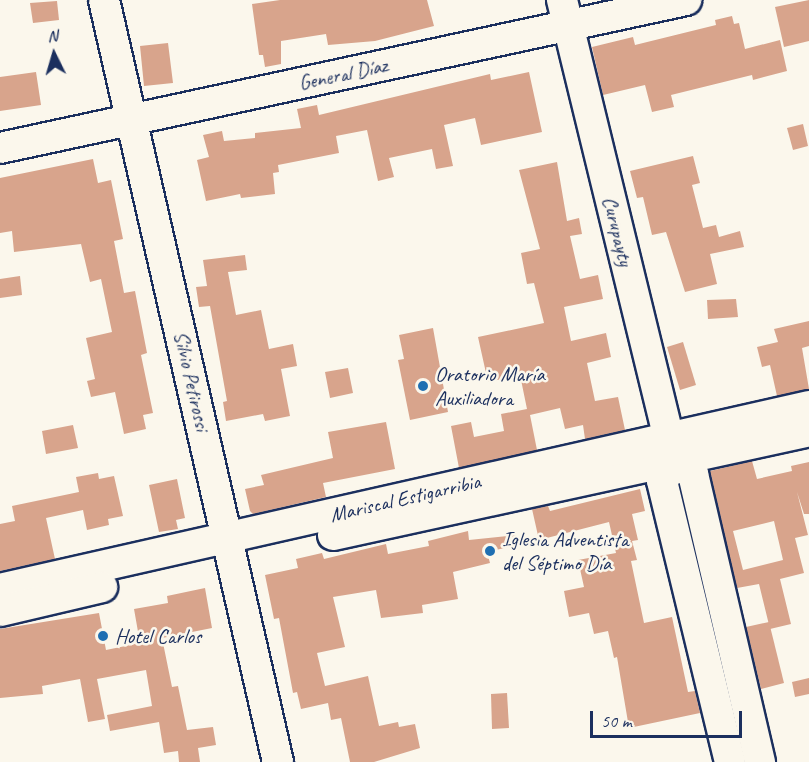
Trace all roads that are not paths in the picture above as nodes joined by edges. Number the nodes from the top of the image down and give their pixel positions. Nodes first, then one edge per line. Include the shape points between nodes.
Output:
1 (104, 0) edge
2 (686, 0) edge
3 (565, 14) edge
4 (132, 119) junction
5 (0, 148) edge
6 (809, 406) edge
7 (809, 431) edge
8 (672, 450) junction
9 (230, 547) junction
10 (0, 589) edge
11 (0, 611) edge
12 (278, 762) edge
13 (730, 762) edge
14 (760, 762) edge

1 - 4 street, Silvio Petirossi
2 - 3 street, General Díaz
3 - 4 street, General Díaz
3 - 8 street, Curupayty
4 - 5 street, General Díaz
4 - 9 street, Silvio Petirossi
6 - 8 street
7 - 8 street
8 - 9 street
8 - 13 street via 662,481
8 - 14 street via 693,474
9 - 10 street
9 - 11 street
9 - 12 street, Silvio Petirossi

